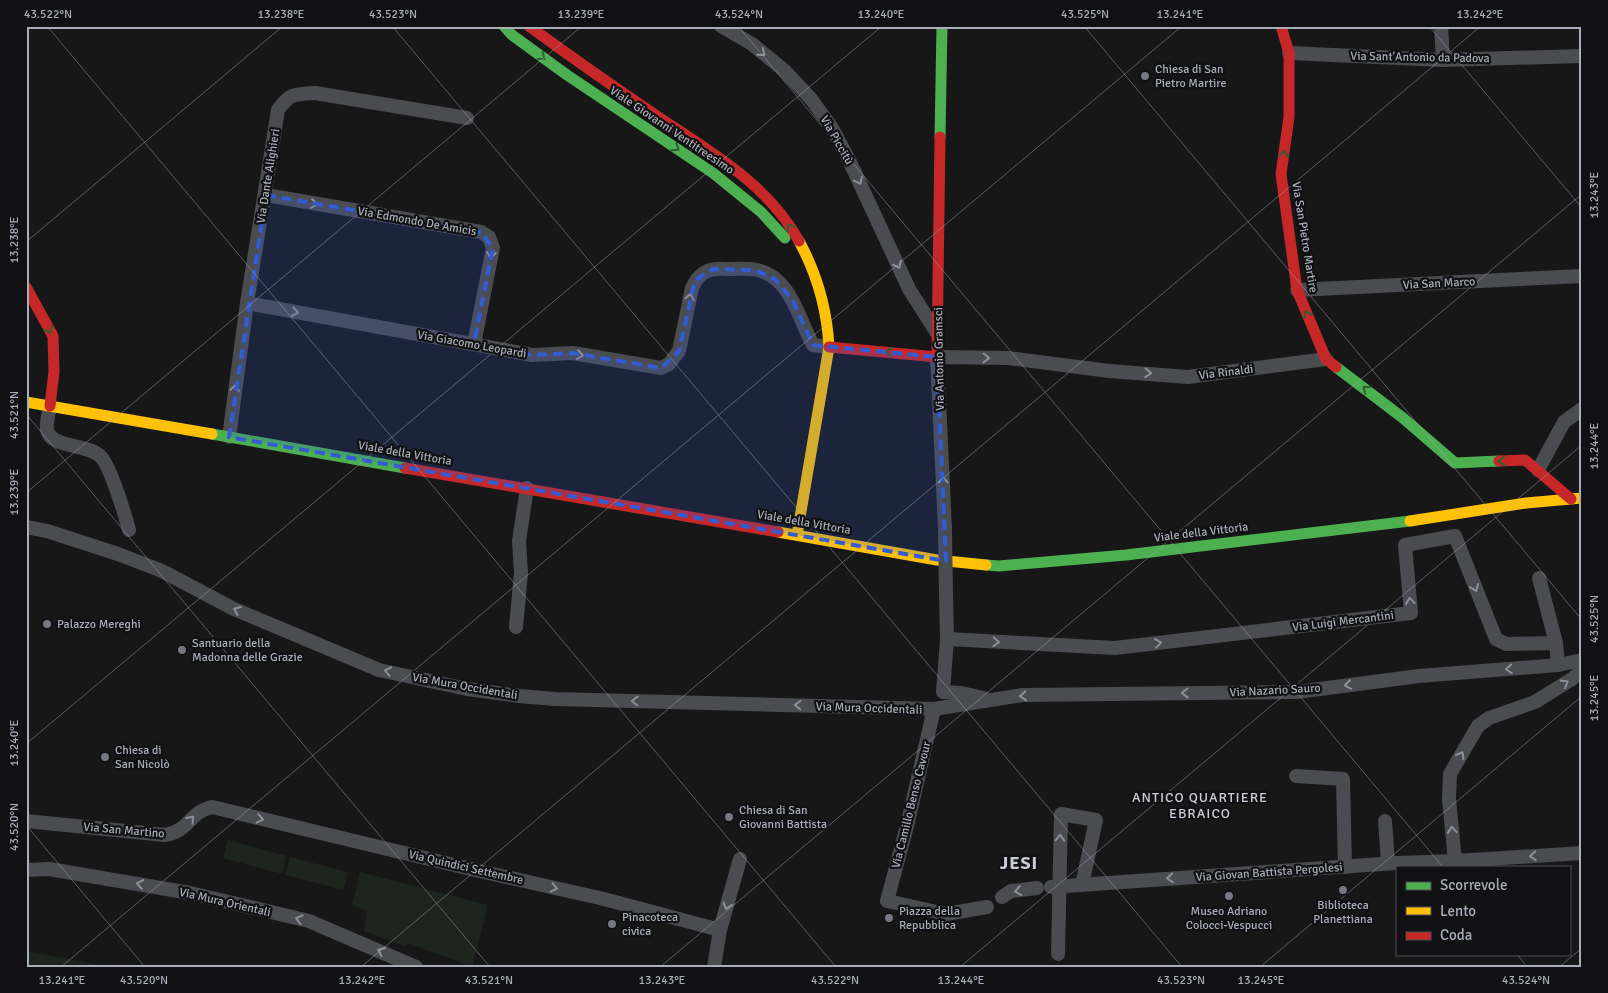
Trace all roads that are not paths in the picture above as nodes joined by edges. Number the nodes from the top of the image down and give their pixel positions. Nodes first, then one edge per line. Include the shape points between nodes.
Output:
1 (504, 26) edge
2 (529, 26) edge
3 (721, 26) edge
4 (942, 26) edge
5 (1281, 26) edge
6 (1441, 26) edge
7 (1289, 53) junction
8 (1582, 56) edge
9 (1443, 60) junction
10 (467, 118) dead end
11 (266, 195) junction
12 (812, 270) junction
13 (1582, 276) edge
14 (938, 286) junction
15 (26, 287) edge
16 (909, 289) junction
17 (1297, 290) junction
18 (247, 303) junction
19 (937, 333) junction
20 (474, 344) junction
21 (829, 347) junction
22 (937, 357) junction
23 (1326, 359) junction
24 (26, 402) edge
25 (50, 406) junction
26 (1582, 409) edge
27 (228, 437) junction
28 (1538, 470) junction
29 (527, 488) junction
30 (1576, 498) edge
31 (26, 527) edge
32 (129, 530) dead end
33 (797, 535) junction
34 (1539, 578) dead end
35 (516, 627) dead end
36 (947, 639) junction
37 (1556, 643) junction
38 (1582, 660) edge
39 (1558, 665) junction
40 (1582, 671) edge
41 (943, 692) joint
42 (992, 700) junction
43 (934, 709) junction
44 (1296, 776) dead end
45 (212, 807) joint
46 (26, 821) edge
47 (1385, 822) dead end
48 (1582, 853) edge
49 (740, 859) dead end
50 (1450, 861) junction
51 (1388, 863) junction
52 (1345, 867) junction
53 (26, 870) edge
54 (1087, 885) junction
55 (1049, 887) junction
56 (1002, 897) dead end
57 (987, 907) dead end
58 (720, 930) junction
59 (1058, 954) dead end
60 (416, 967) edge
61 (714, 967) edge

1 -> 12 street, Viale Giovanni Ventitreesimo via 560,70 738,192 761,212
12 -> 2 street, Viale Giovanni Ventitreesimo via 793,229 749,181
3 -> 16 street, Via Piccitù via 752,44 785,71 832,128
4 - 14 street, Via Antonio Gramsci
5 - 7 street, Via San Pietro Martire
6 - 9 street
7 - 9 street, Via Sant'Antonio da Padova
17 -> 7 street, Via San Pietro Martire via 1281,174 1289,117
8 - 9 street, Via Sant'Antonio da Padova
10 - 11 street, Via Dante Alighieri via 315,93 297,94 287,98 278,110
11 - 18 street, Via Dante Alighieri
11 -> 20 street, Via Edmondo De Amicis via 481,232 489,237 493,248
12 - 21 street, Viale Giovanni Ventitreesimo via 826,310
13 - 17 street, Via San Marco
14 - 16 street via 923,294
14 - 19 street, Via Antonio Gramsci
15 -> 25 street via 53,336 54,372
16 - 19 street, Via Piccitù
23 -> 17 street, Via San Pietro Martire
18 -> 20 street, Via Giacomo Leopardi
27 -> 18 street, Via Dante Alighieri
19 - 22 street, Via Antonio Gramsci
20 -> 21 street, Via Giacomo Leopardi via 532,355 574,353 661,368 669,364 679,351 695,280 703,272 713,269 756,270 775,280 793,301 813,346
22 -> 21 street, Via Rinaldi
21 - 33 street, Viale Giovanni Ventitreesimo
22 -> 23 street, Via Rinaldi via 1008,358 1188,377
36 -> 22 street, Via Antonio Gramsci, bridge
28 -> 23 street via 1524,460 1455,463
24 - 25 street, Viale della Vittoria
25 - 27 street, Viale della Vittoria
25 - 32 street via 48,434 59,442 90,450 102,457 120,497
26 - 28 street via 1564,422
27 - 29 street, Viale della Vittoria
28 - 30 street
29 - 33 street, Viale della Vittoria
29 - 35 street via 519,541 521,573
30 - 33 street, Viale della Vittoria via 1374,526 1126,555 999,566 937,560
43 -> 31 street, Via Mura Occidentali via 555,699 467,689 379,670 234,609 162,571 118,554
34 - 37 street
36 -> 37 street, Via Luigi Mercantini via 1115,648 1411,613 1405,545 1454,536 1496,639 1506,644
36 - 41 street, Via Antonio Gramsci
37 - 39 street
38 - 39 street, Via Nazario Sauro
39 -> 42 street, Via Nazario Sauro via 1419,676 1297,692 1023,695
50 -> 40 street via 1450,774 1478,726 1489,718 1535,702
41 - 42 street, Via Nazario Sauro
42 - 43 street, Via Nazario Sauro
43 - 57 street, Via Camillo Benso Cavour via 887,901 946,914
44 - 52 street via 1343,779
46 -> 45 street, Via San Martino via 165,835 182,830 197,813
45 -> 58 street, Via Quindici Settembre via 604,899
47 - 51 street
48 -> 50 street, Via Giovan Battista Pergolesi
49 -> 58 street
50 - 51 street, Via Giovan Battista Pergolesi
51 - 52 street, Via Giovan Battista Pergolesi
52 -> 54 street, Via Giovan Battista Pergolesi
60 -> 53 street, Via Mura Orientali via 309,921 190,893 49,869
54 - 55 street, Via Giovan Battista Pergolesi
55 -> 54 street via 1061,814 1096,820
55 -> 56 street, Via Giovan Battista Pergolesi via 1012,891
55 - 59 street
58 - 61 street

